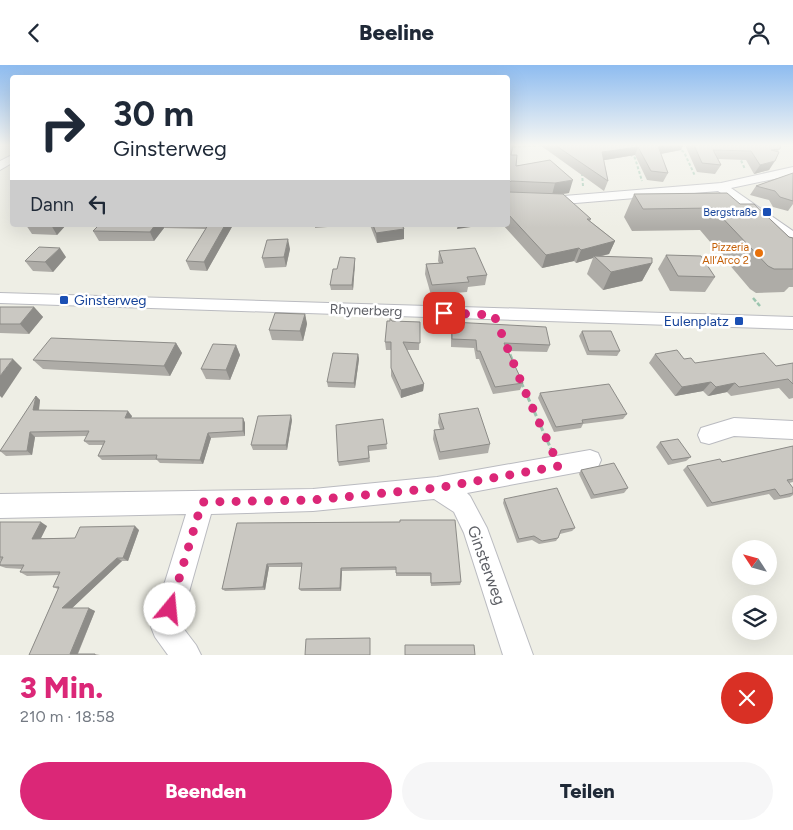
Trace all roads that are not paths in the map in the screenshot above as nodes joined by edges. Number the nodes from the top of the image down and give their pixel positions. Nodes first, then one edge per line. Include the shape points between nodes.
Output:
1 (786, 173) edge
2 (720, 187) junction
3 (510, 199) edge
4 (793, 237) edge
5 (0, 298) edge
6 (793, 323) edge
7 (793, 430) edge
8 (709, 435) dead end
9 (590, 460) dead end
10 (437, 488) junction
11 (202, 502) junction
12 (0, 506) edge
13 (186, 655) edge
14 (518, 655) edge

1 - 2 street
2 - 3 street via 552,201
2 - 4 street
5 - 6 street, Rhynerberg
7 - 8 street via 734,427
9 - 10 street
10 - 11 street via 313,500
10 - 14 street, Ginsterweg via 462,505 475,528
11 - 12 street
11 - 13 street via 165,627

